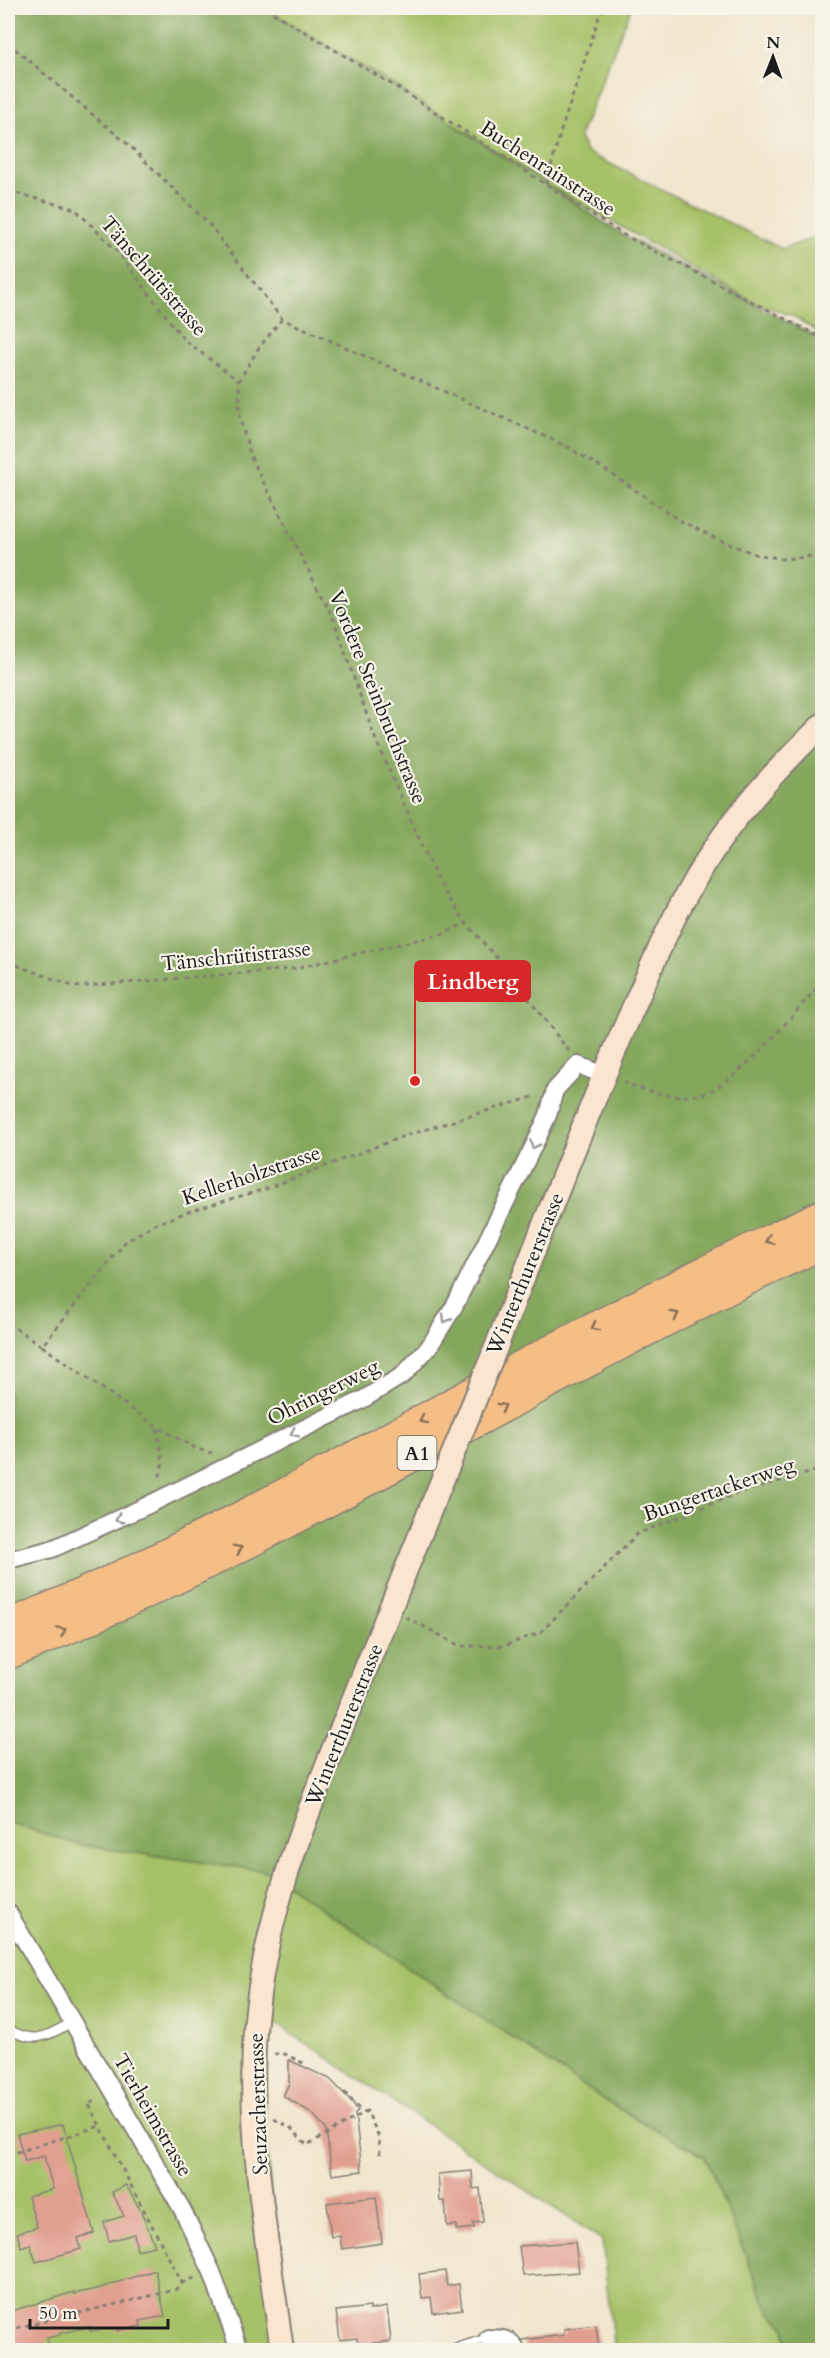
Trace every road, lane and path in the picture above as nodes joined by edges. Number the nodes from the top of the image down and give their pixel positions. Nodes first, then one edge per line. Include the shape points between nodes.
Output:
1 (265, 8) edge
2 (602, 8) edge
3 (8, 43) edge
4 (546, 184) junction
5 (8, 192) edge
6 (282, 319) junction
7 (822, 338) edge
8 (239, 381) junction
9 (822, 553) edge
10 (822, 725) edge
11 (466, 923) junction
12 (8, 962) edge
13 (822, 982) edge
14 (578, 1065) junction
15 (604, 1075) junction
16 (634, 1087) dead end
17 (555, 1090) junction
18 (822, 1215) edge
19 (822, 1244) edge
20 (8, 1323) edge
21 (42, 1346) junction
22 (157, 1426) junction
23 (238, 1460) junction
24 (822, 1469) edge
25 (146, 1506) junction
26 (8, 1560) edge
27 (390, 1609) junction
28 (15, 1621) edge
29 (8, 1654) edge
30 (290, 1859) joint
31 (8, 1912) edge
32 (72, 2022) junction
33 (8, 2029) edge
34 (272, 2054) dead end
35 (305, 2064) dead end
36 (344, 2092) dead end
37 (117, 2098) junction
38 (364, 2112) junction
39 (281, 2122) dead end
40 (100, 2126) junction
41 (8, 2155) edge
42 (380, 2158) dead end
43 (8, 2330) edge
44 (488, 2338) joint
45 (239, 2350) edge
46 (282, 2350) edge
47 (450, 2350) edge
48 (516, 2350) edge

1 - 4 path, Buchenrainstrasse
2 - 4 path
3 - 6 path via 130,146 209,224
4 - 7 path, Buchenrainstrasse via 622,234
5 - 8 path, Tänschrütistrasse via 75,208 117,251 184,340
6 - 8 path
6 - 9 path via 566,446 677,519 719,540 755,554 783,559
8 - 11 path, Vordere Steinbruchstrasse via 240,419 252,460 334,620 373,733 439,884
10 - 15 main road, Winterthurerstrasse via 767,782 705,862 670,925
11 - 12 path, Tänschrütistrasse via 443,934 291,969 75,987
11 - 14 path, Vordere Steinbruchstrasse
13 - 16 path via 720,1087 704,1094 682,1096
14 - 15 street
14 - 17 street, Ohringerweg
15 - 27 main road, Winterthurerstrasse, bridge
17 - 21 path, Kellerholzstrasse via 404,1136 265,1189 153,1225 125,1242
17 -> 23 street, Ohringerweg via 541,1131 455,1305 415,1364 385,1388
18 -> 28 highway, A1 via 668,1289 221,1527
29 -> 19 highway, A1 via 233,1551 602,1353
20 - 21 path
21 - 22 path
22 - 23 path via 197,1449
22 - 25 path via 163,1461 158,1484
23 - 25 street, Ohringerweg
24 - 27 path, Bungertackerweg via 738,1493 638,1534 541,1632 504,1646 460,1646
25 -> 26 street, Ohringerweg via 52,1549
27 - 30 main road, Winterthurerstrasse
30 - 46 main road, Seuzacherstrasse via 264,1958 254,2059 256,2150
31 - 32 street, Tierheimstrasse
32 - 33 lane via 37,2038
32 - 37 street, Tierheimstrasse
34 - 35 path via 285,2054
36 - 38 path
37 - 40 path via 88,2103
37 - 45 street, Tierheimstrasse via 190,2224
38 - 39 path via 307,2145
38 - 42 path via 378,2137
40 - 41 path
40 - 43 path via 182,2283 175,2290
44 - 47 lane
44 - 48 street via 512,2342

